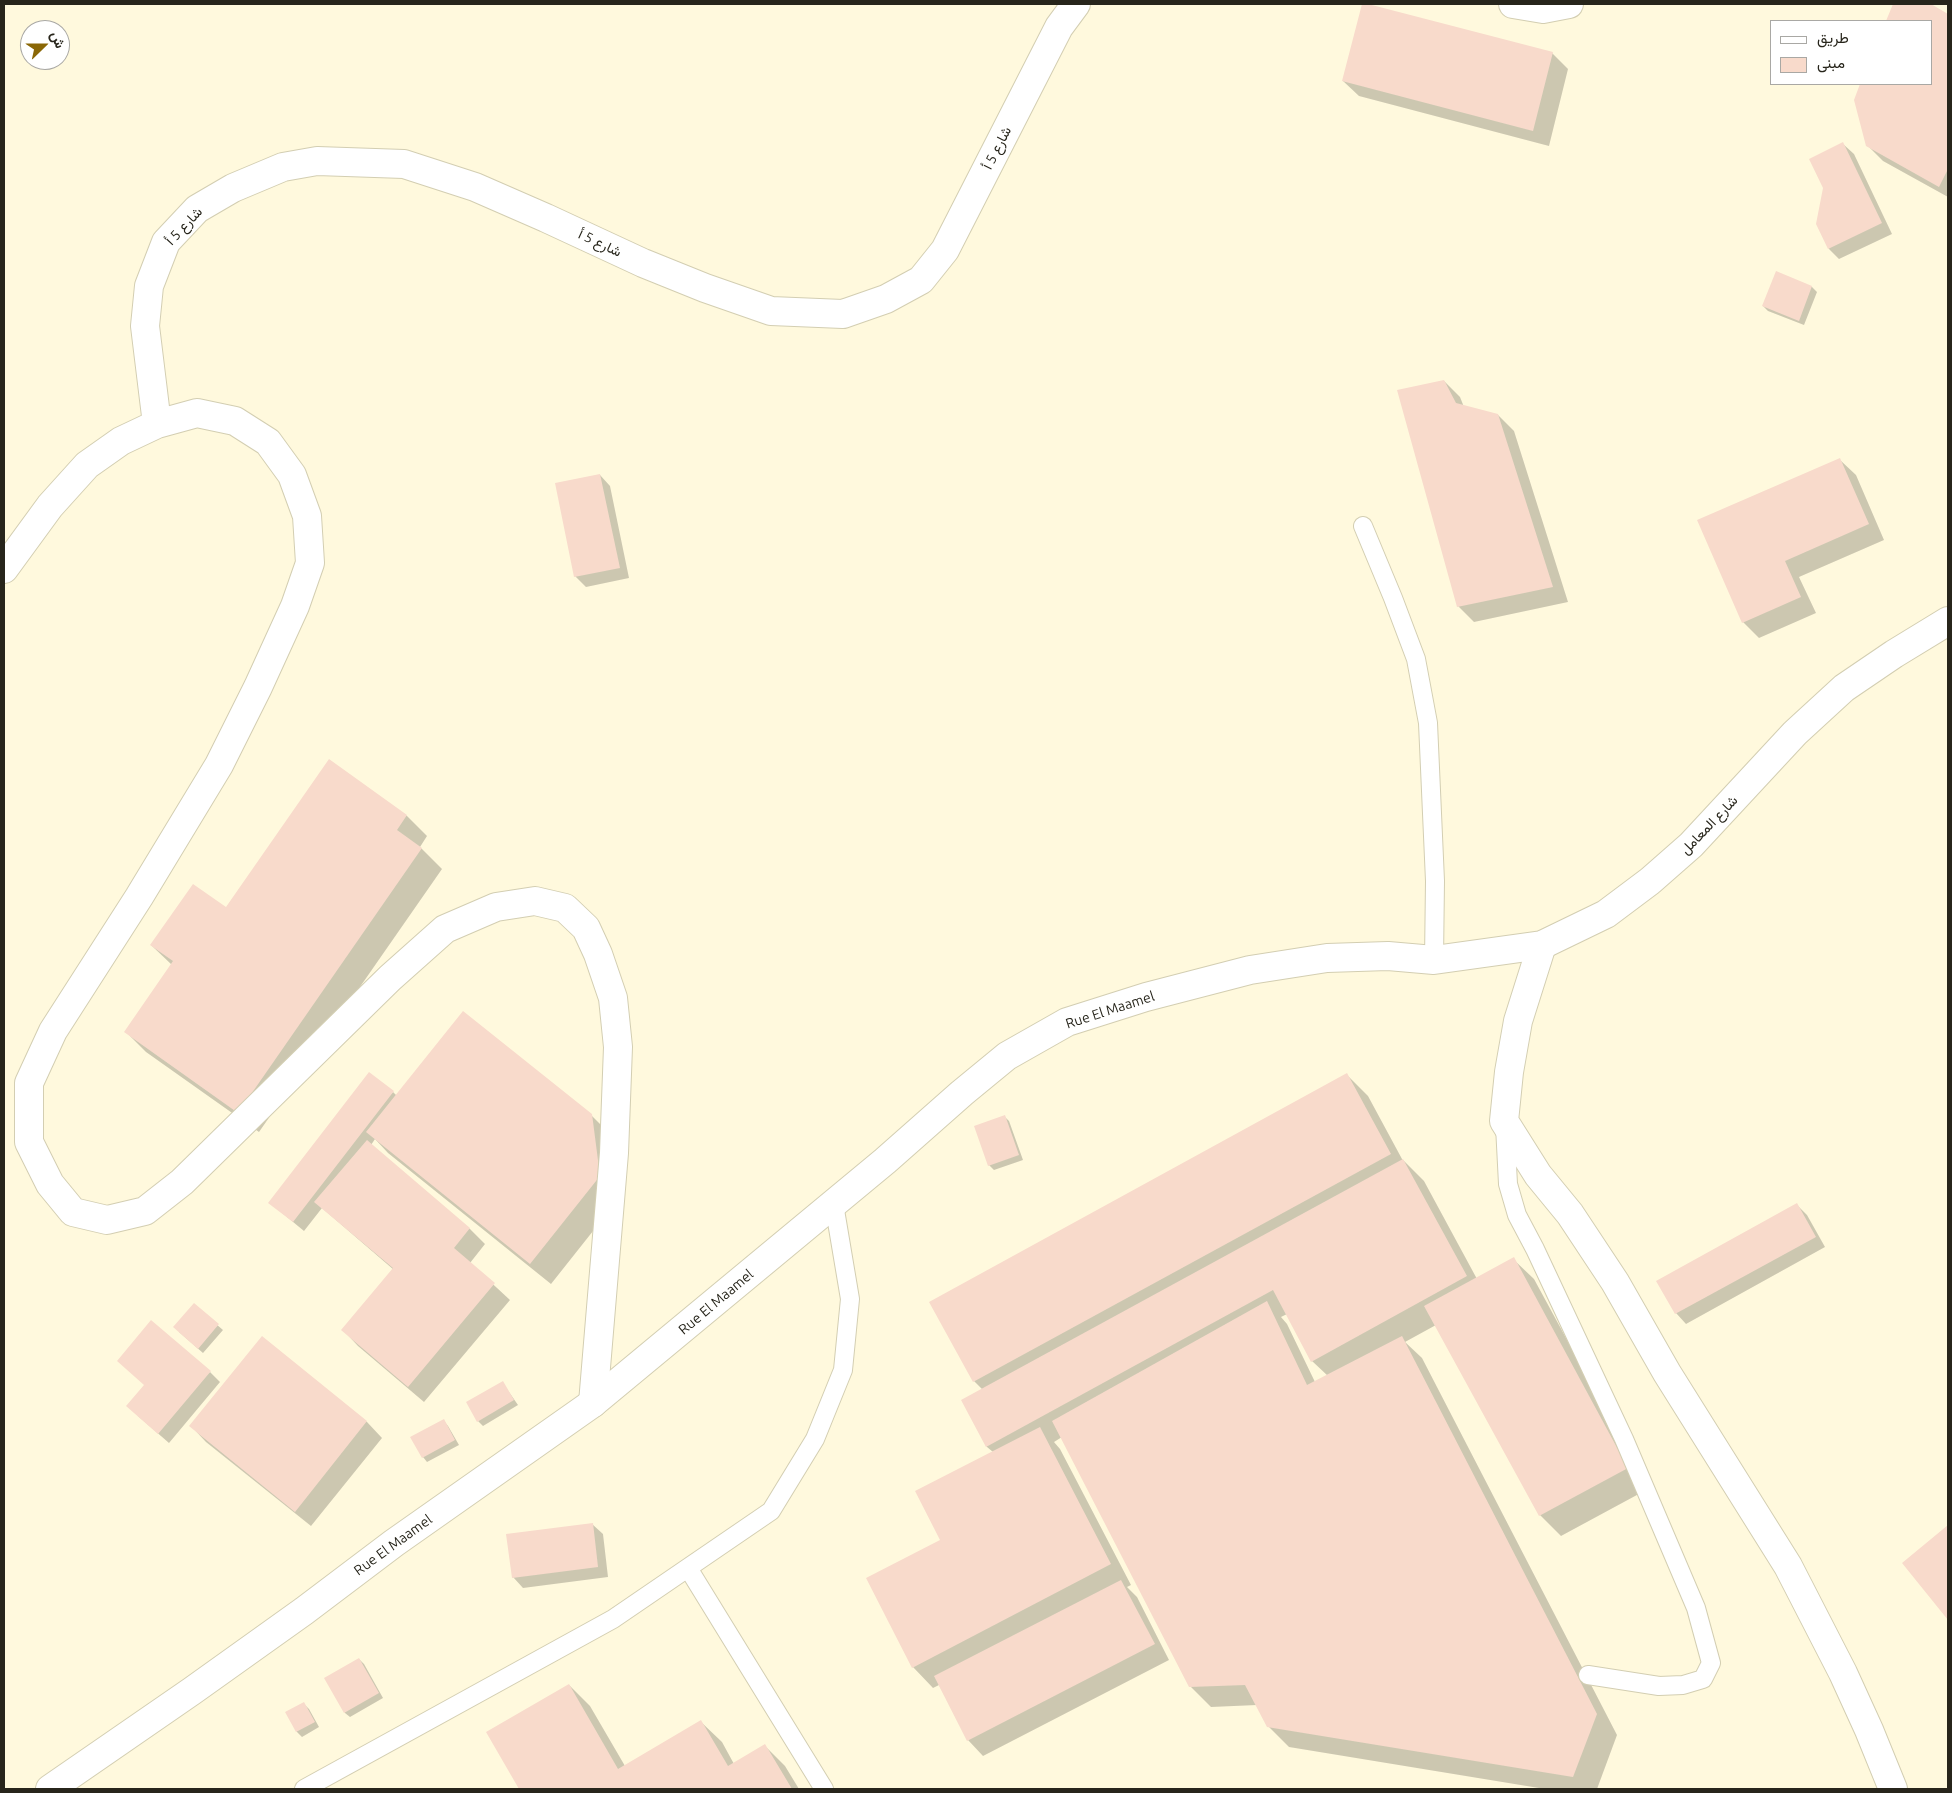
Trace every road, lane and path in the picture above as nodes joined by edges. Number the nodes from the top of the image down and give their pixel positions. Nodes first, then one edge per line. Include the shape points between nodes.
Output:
1 (1076, 4) edge
2 (1513, 4) edge
3 (1569, 4) edge
4 (157, 424) junction
5 (1363, 526) dead end
6 (4, 569) edge
7 (1948, 622) edge
8 (1542, 945) junction
9 (1434, 960) junction
10 (1504, 1121) junction
11 (834, 1204) junction
12 (592, 1403) junction
13 (688, 1568) junction
14 (1588, 1676) dead end
15 (50, 1789) edge
16 (304, 1789) edge
17 (824, 1789) edge
18 (1893, 1789) edge

1 - 4 street, شارع 5 أ via 1059,27 945,250 921,280 886,299 843,314 771,310 705,288 475,188 404,164 317,161 282,167 233,188 197,209 166,242 149,286 145,326
2 - 3 street via 1543,9
4 - 6 street via 120,441 87,465 50,506
4 - 12 street via 197,412 235,421 268,442 292,475 307,516 310,563 291,615 219,765 53,1032 29,1083 29,1142 50,1184 73,1212 107,1220 145,1211 182,1182 390,978 445,929 496,907 535,901 565,908 586,928 598,954 613,998 618,1047 614,1153
5 - 9 lane via 1416,659 1428,723 1435,881
7 - 8 street, شارع المعامل via 1844,688 1795,733 1691,845 1650,881 1606,914
8 - 9 street, شارع المعامل
8 - 10 street via 1518,1020
9 - 11 street, Rue El Maamel via 1388,956 1327,958 1250,970 1067,1022 1007,1056
10 - 14 lane via 1508,1184 1516,1215 1624,1439 1696,1608 1712,1662 1703,1679 1683,1685 1659,1686
10 - 18 street via 1538,1175 1570,1214 1615,1282 1667,1373 1788,1566 1847,1681
11 - 12 street, Rue El Maamel
11 - 13 lane via 850,1299 843,1370 815,1439 771,1511
12 - 15 street, Rue El Maamel via 192,1691
13 - 16 lane via 613,1619
13 - 17 lane

